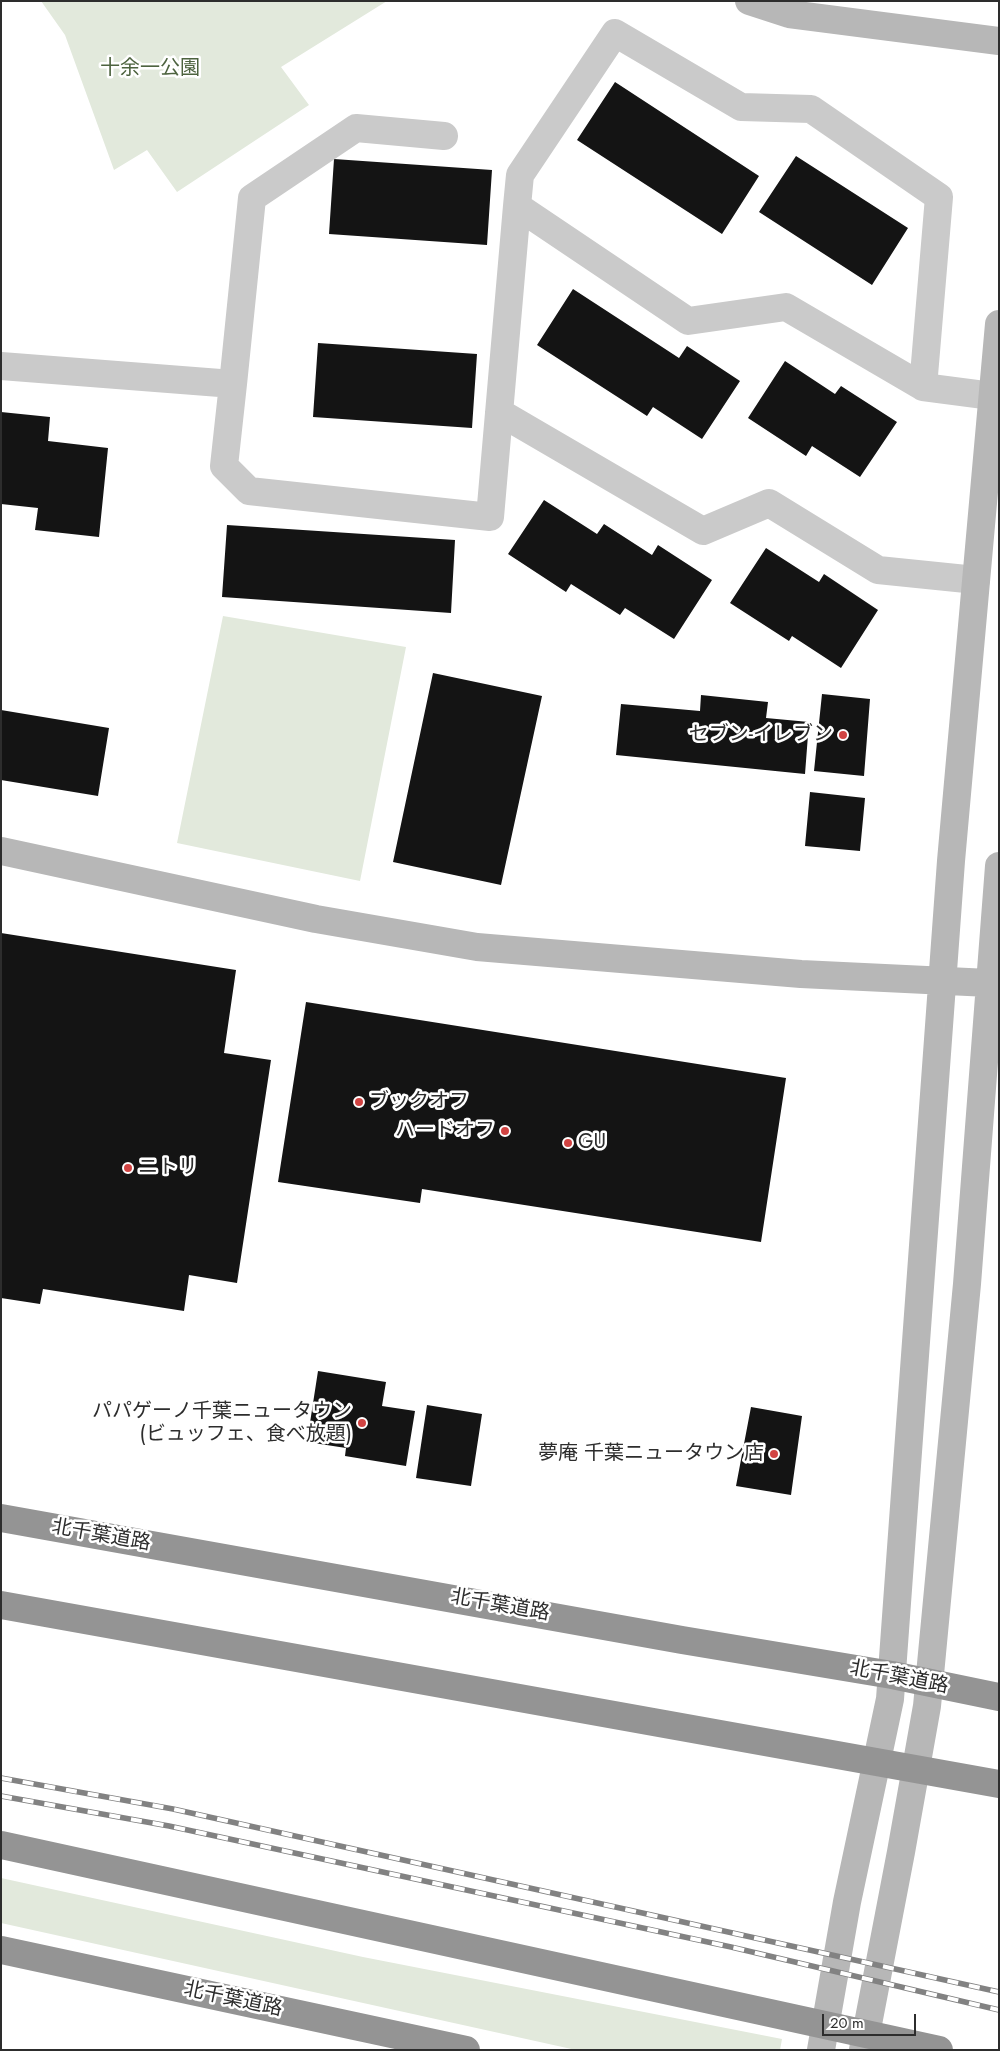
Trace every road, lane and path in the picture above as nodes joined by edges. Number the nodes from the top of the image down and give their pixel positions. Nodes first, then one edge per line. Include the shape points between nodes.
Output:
1 (749, 1) edge
2 (999, 41) edge
3 (444, 136) dead end
4 (517, 206) junction
5 (999, 324) edge
6 (1, 366) edge
7 (233, 384) junction
8 (923, 387) junction
9 (992, 396) junction
10 (499, 412) junction
11 (976, 580) junction
12 (1, 851) edge
13 (999, 866) edge
14 (942, 981) junction
15 (995, 984) edge
16 (1, 1518) edge
17 (1, 1605) edge
18 (891, 1687) junction
19 (928, 1695) junction
20 (999, 1697) edge
21 (999, 1784) edge
22 (1, 1845) edge
23 (1, 1950) edge
24 (466, 2050) edge
25 (821, 2050) edge
26 (863, 2050) edge
27 (939, 2050) edge

1 - 2 street via 789,14
3 - 7 street via 356,128 252,198
4 - 8 street via 688,321 786,307
4 - 8 street via 520,175 615,33 741,107 810,109 939,197
4 - 10 street
5 - 9 street
6 - 7 street
7 - 10 street via 224,466 249,491 490,517
8 - 9 street
9 - 11 street
10 - 11 street via 703,531 769,503 878,570
11 - 14 street
12 - 14 street via 316,919 477,947 801,974
13 - 15 street
14 - 15 street
14 - 18 street
15 - 19 street
16 - 18 highway, 北千葉道路 via 682,1640
17 - 21 highway
18 - 19 highway, 北千葉道路
18 - 25 street
19 - 20 highway, 北千葉道路
19 - 26 street via 902,1852
22 - 27 highway
23 - 24 highway, 北千葉道路

